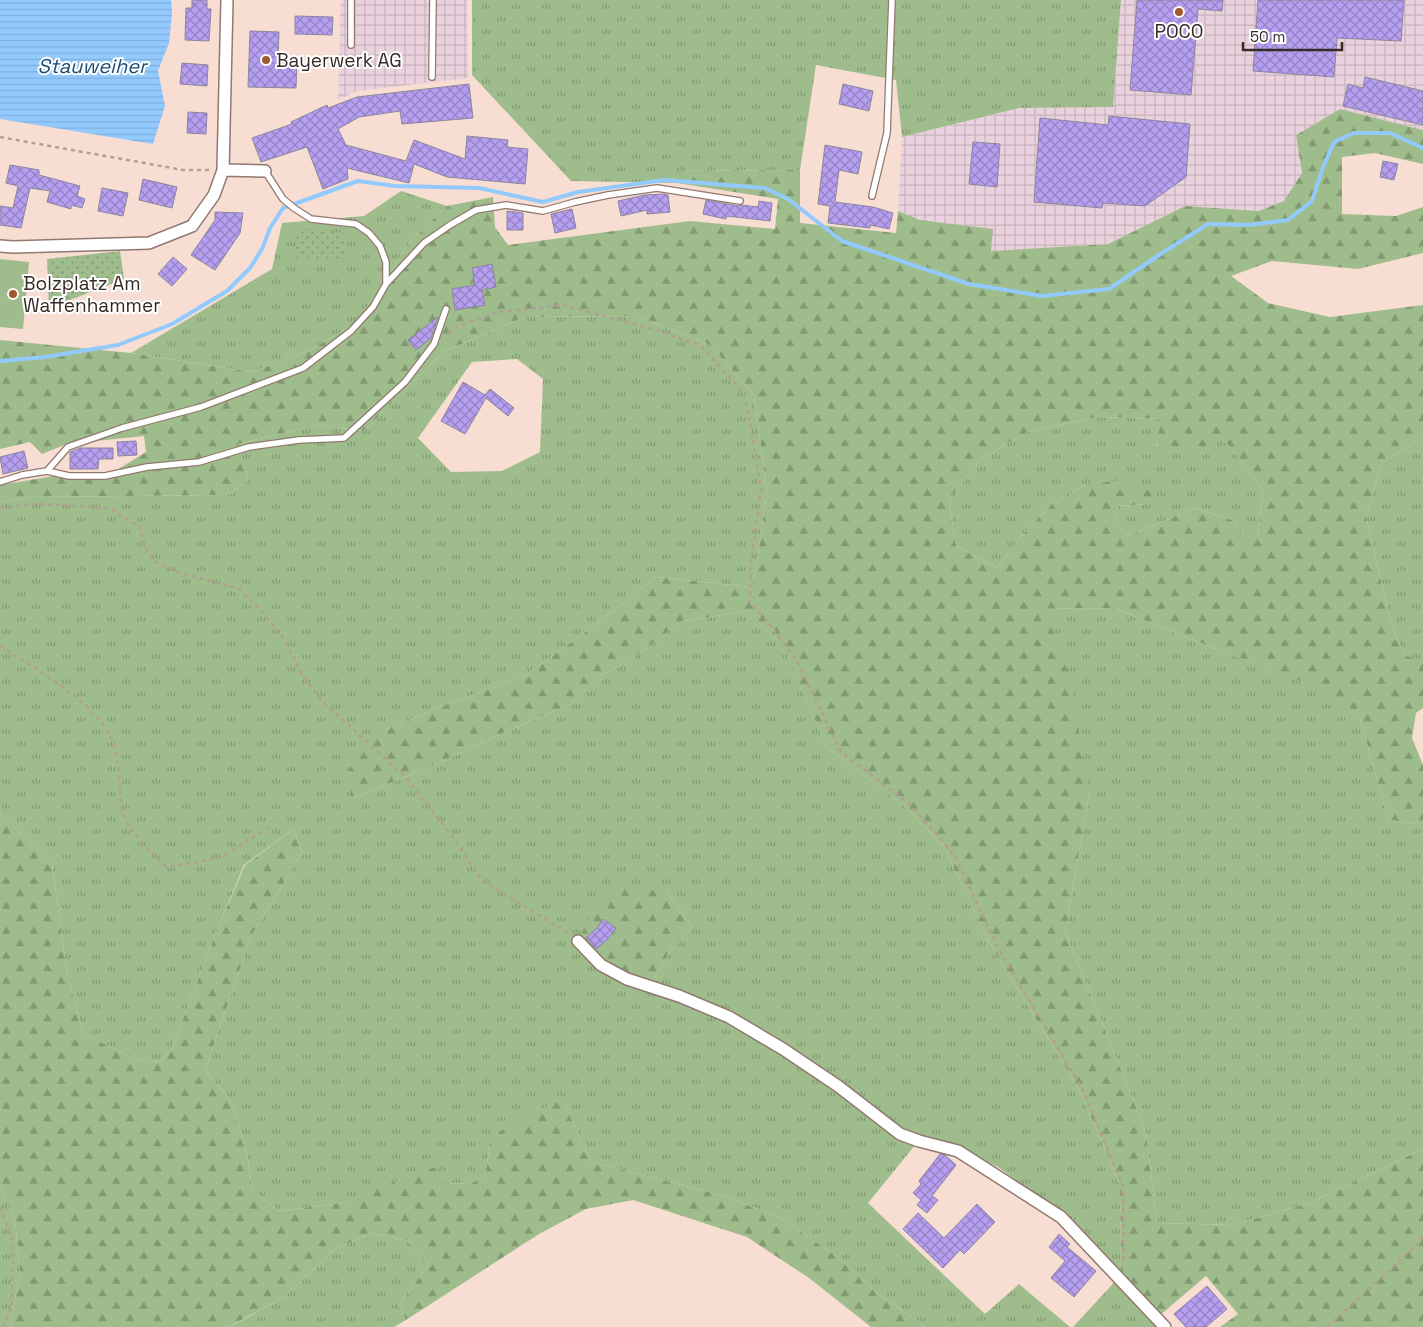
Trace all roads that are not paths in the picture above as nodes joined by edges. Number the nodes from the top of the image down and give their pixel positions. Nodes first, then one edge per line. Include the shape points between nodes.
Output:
1 (227, 0) edge
2 (351, 0) edge
3 (433, 0) edge
4 (892, 0) edge
5 (351, 45) dead end
6 (432, 78) dead end
7 (223, 170) junction
8 (265, 171) joint
9 (872, 196) dead end
10 (740, 201) dead end
11 (0, 246) edge
12 (386, 284) junction
13 (446, 309) dead end
14 (47, 471) junction
15 (0, 482) edge
16 (578, 941) road end
17 (1165, 1327) edge

1 - 7 street
2 - 5 lane
3 - 6 lane
4 - 9 lane via 887,133
7 - 8 street
7 - 11 street via 214,195 192,226 149,243
8 - 12 lane via 284,199 311,219 344,221 369,233 380,246 386,262
10 - 12 lane via 657,188 608,195 543,211 506,205 476,210 424,243
12 - 14 lane via 373,307 351,331 303,368 200,407 122,428 68,447
13 - 14 lane via 435,340 405,382 344,438 249,447 199,462 147,467 105,476 69,476
14 - 15 lane
16 - 17 street via 601,965 627,979 729,1017 838,1086 900,1134 958,1151 1061,1217

